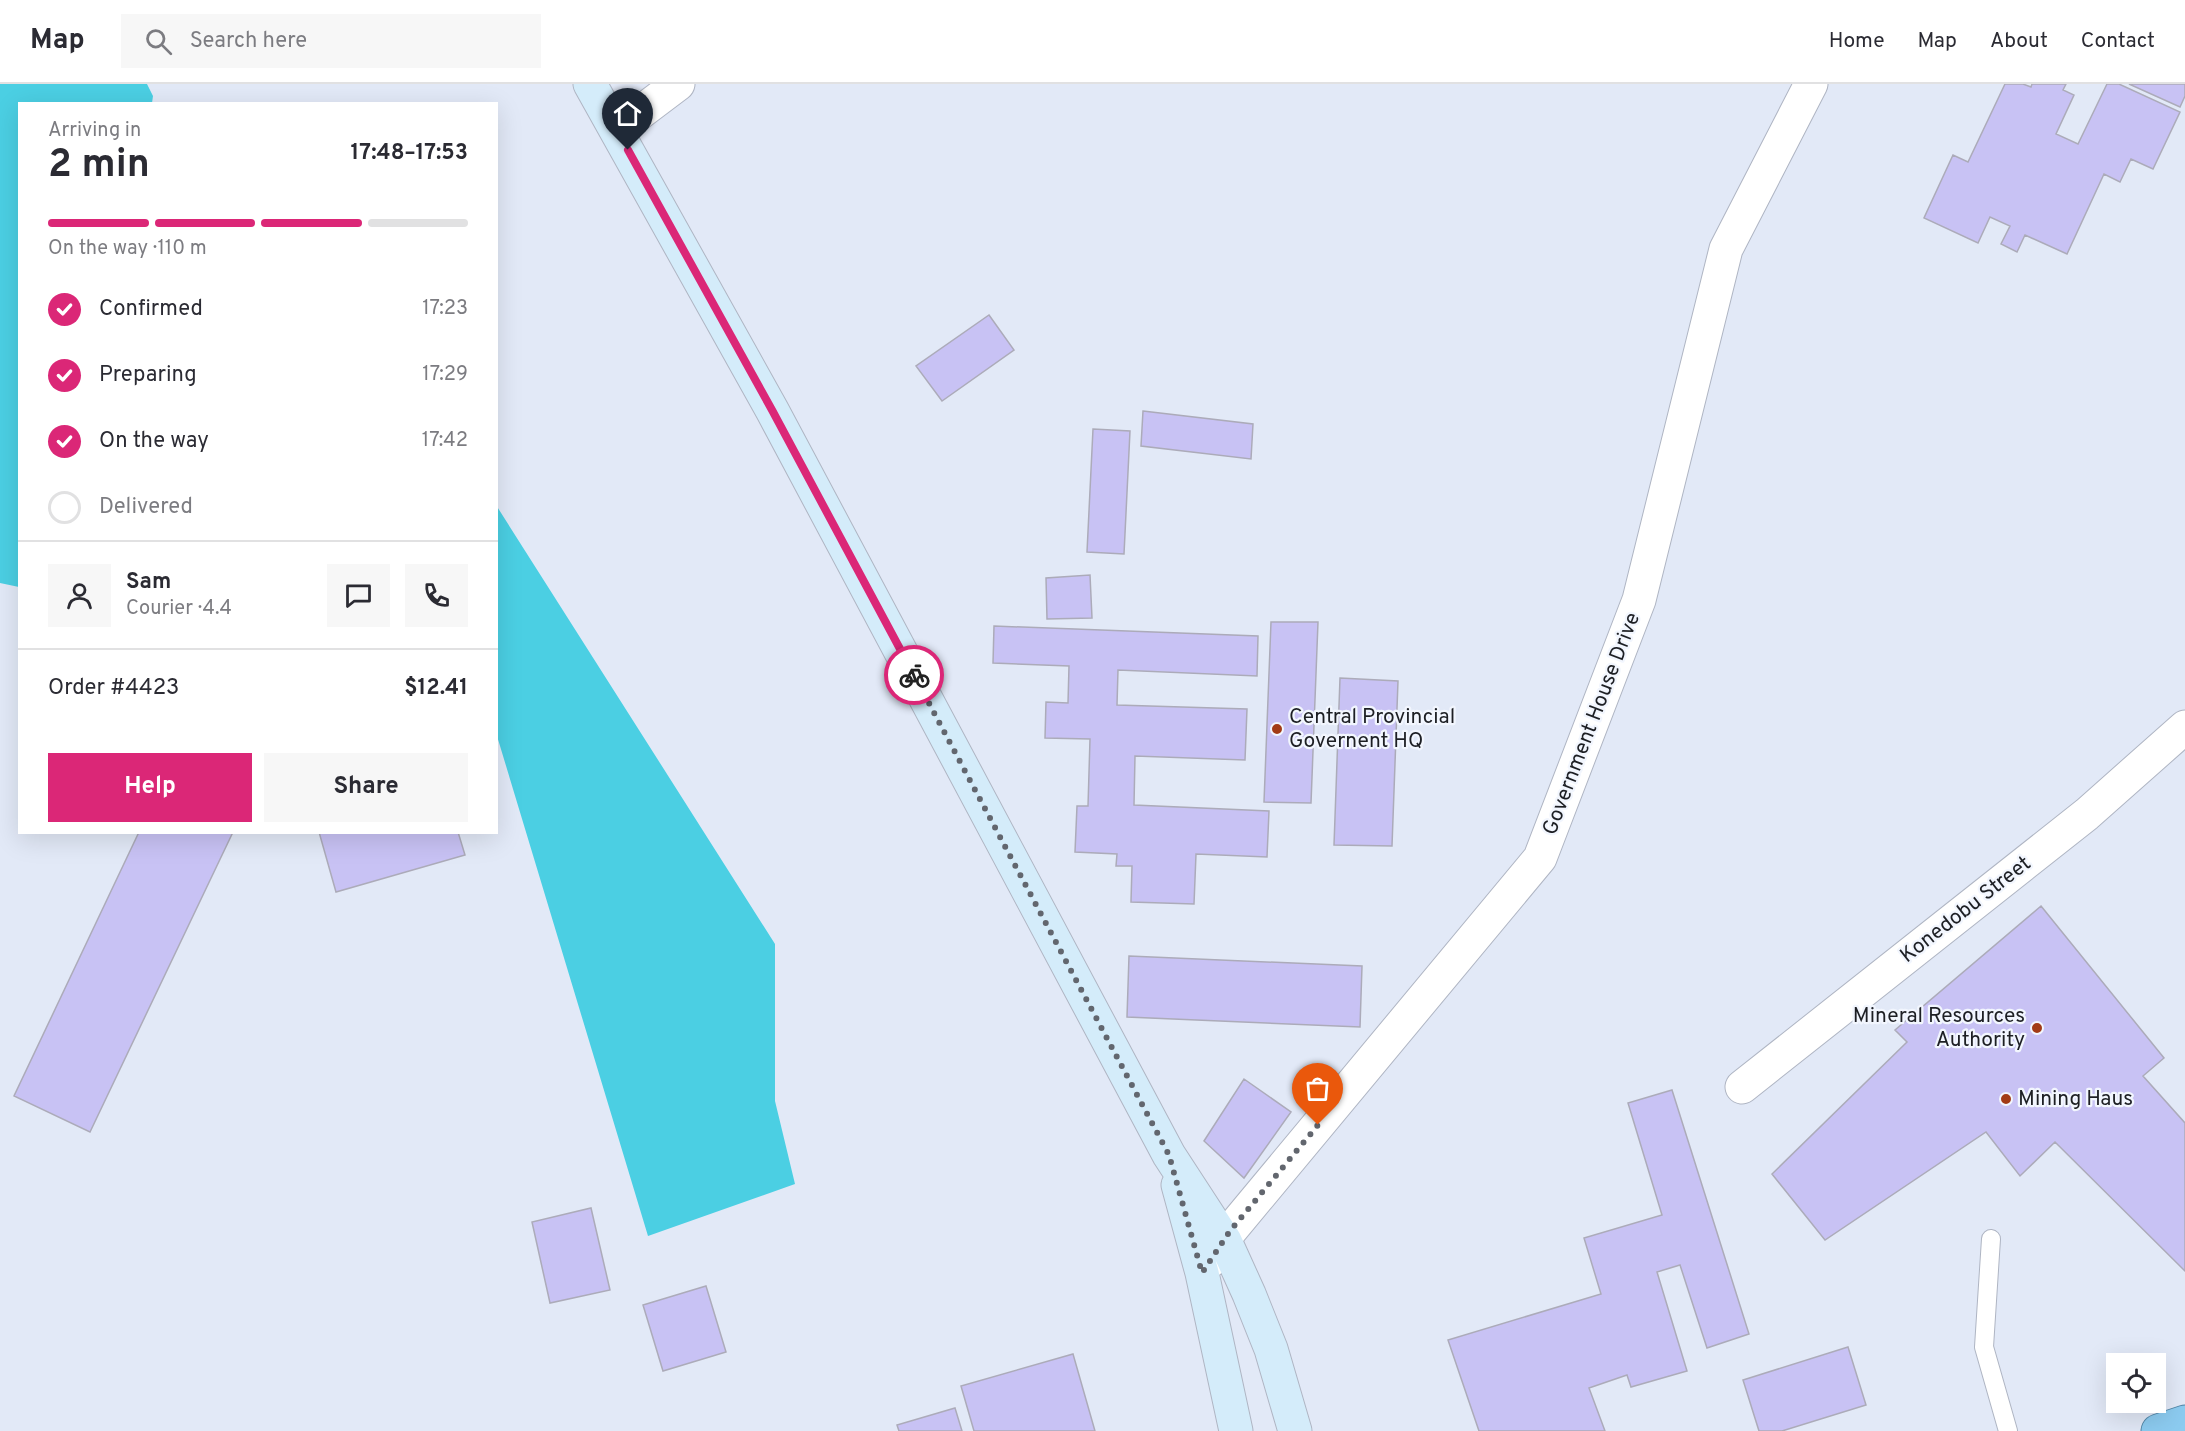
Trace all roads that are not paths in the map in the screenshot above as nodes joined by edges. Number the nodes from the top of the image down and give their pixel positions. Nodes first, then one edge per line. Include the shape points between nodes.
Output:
1 (590, 84) edge
2 (678, 84) edge
3 (1811, 84) edge
4 (617, 130) junction
5 (2185, 727) edge
6 (1742, 1088) dead end
7 (1169, 1155) junction
8 (1991, 1239) dead end
9 (1225, 1241) junction
10 (1202, 1273) junction
11 (2185, 1422) edge
12 (1236, 1431) edge
13 (1295, 1431) edge
14 (2008, 1431) edge
15 (2158, 1431) edge

1 - 4 main road
2 - 4 street
3 - 9 street, Government House Drive via 1726,249 1639,600 1540,858
4 - 7 main road via 772,410
5 - 6 street, Konedobu Street via 2087,814
7 - 9 main road
7 - 10 main road
8 - 14 lane via 1984,1347
9 - 10 street, Government House Drive
9 - 13 main road via 1271,1349
10 - 12 main road
11 - 15 highway

